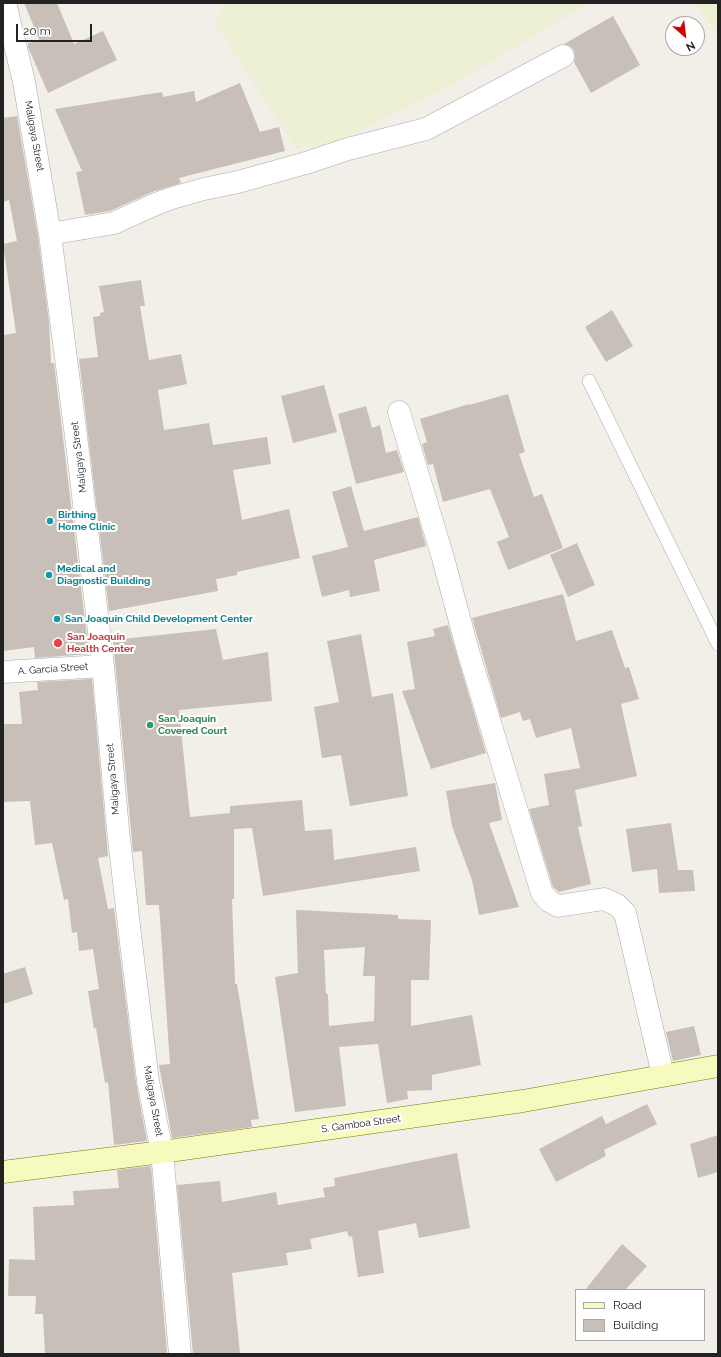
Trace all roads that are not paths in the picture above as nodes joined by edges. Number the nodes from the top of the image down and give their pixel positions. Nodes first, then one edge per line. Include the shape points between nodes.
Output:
1 (5, 3) edge
2 (563, 56) dead end
3 (50, 234) junction
4 (589, 381) dead end
5 (399, 412) dead end
6 (718, 644) edge
7 (103, 666) junction
8 (3, 672) edge
9 (718, 1066) edge
10 (663, 1075) junction
11 (162, 1152) junction
12 (3, 1172) edge
13 (180, 1354) edge

1 - 3 street, Maligaya Street via 24,82
2 - 3 street via 426,129 172,198 114,223
3 - 7 street, Maligaya Street
4 - 6 lane
5 - 10 street via 542,893 558,906 604,899 617,905 625,913
7 - 8 street, A. Garcia Street
7 - 11 street, Maligaya Street via 132,951 148,1081
9 - 10 main road, S. Gamboa Street
10 - 11 main road, S. Gamboa Street via 523,1101
11 - 12 main road, S. Gamboa Street
11 - 13 street, Maligaya Street

